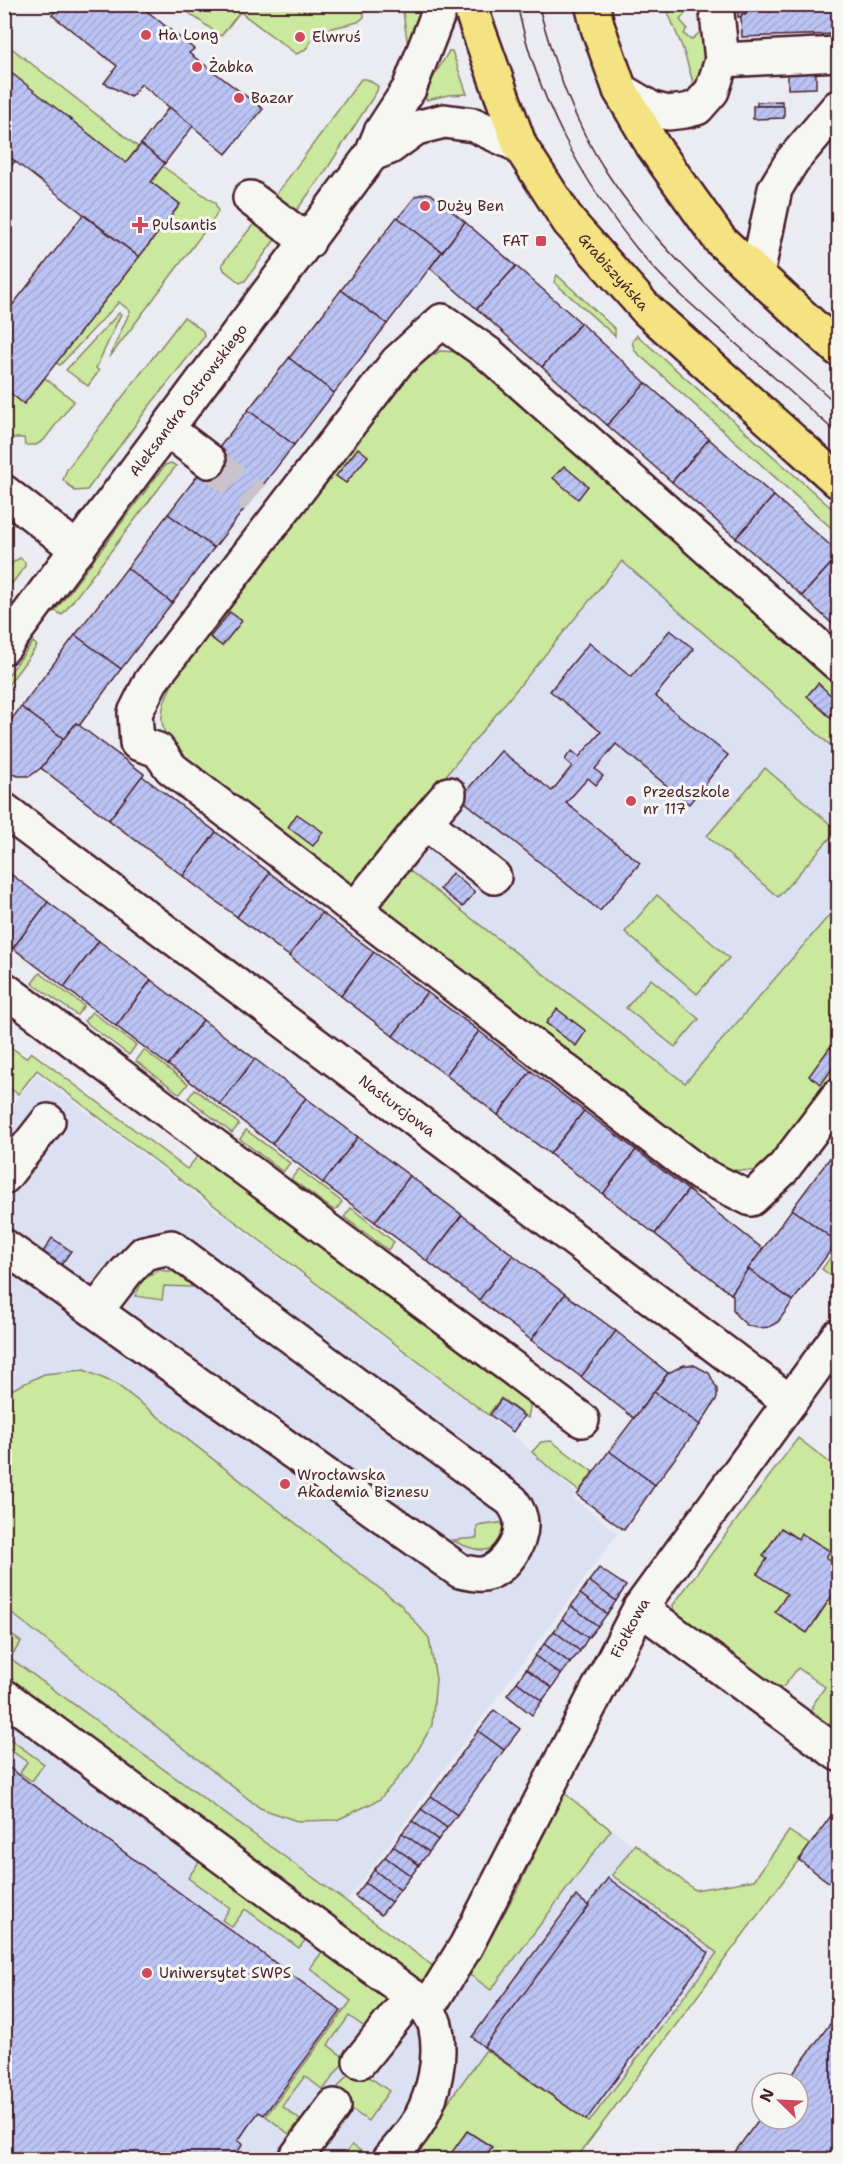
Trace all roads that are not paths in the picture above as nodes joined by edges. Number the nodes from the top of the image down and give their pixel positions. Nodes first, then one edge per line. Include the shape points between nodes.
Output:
1 (442, 4) edge
2 (469, 4) edge
3 (592, 4) edge
4 (716, 4) edge
5 (838, 54) edge
6 (722, 60) junction
7 (620, 90) junction
8 (838, 107) edge
9 (520, 147) junction
10 (372, 154) junction
11 (250, 198) dead end
12 (308, 242) junction
13 (757, 274) junction
14 (838, 349) edge
15 (168, 430) junction
16 (209, 461) tunnel mouth
17 (838, 481) edge
18 (4, 492) edge
19 (78, 550) junction
20 (4, 647) edge
21 (838, 664) edge
22 (449, 794) dead end
23 (4, 810) edge
24 (425, 822) junction
25 (494, 877) dead end
26 (355, 909) junction
27 (4, 990) edge
28 (838, 1096) edge
29 (48, 1121) dead end
30 (4, 1177) edge
31 (4, 1246) edge
32 (96, 1311) junction
33 (838, 1336) edge
34 (790, 1402) junction
35 (582, 1420) dead end
36 (640, 1608) junction
37 (4, 1695) edge
38 (838, 1754) edge
39 (420, 2003) junction
40 (360, 2061) dead end
41 (334, 2106) dead end
42 (294, 2160) edge
43 (389, 2160) edge

1 - 10 street, Aleksandra Ostrowskiego via 409,89 381,132
2 - 9 main road, Grabiszyńska
3 - 7 main road
4 - 6 street
5 - 6 street
6 - 7 street via 712,91 691,110 652,109
7 - 13 main road via 653,146 720,240
8 - 13 street via 792,160 775,189
9 - 10 street, Aleksandra Ostrowskiego via 474,125 444,121 411,131 390,147
9 - 17 main road, Grabiszyńska via 569,222 647,310
10 - 12 street, Aleksandra Ostrowskiego
11 - 12 street
12 - 15 street, Aleksandra Ostrowskiego
13 - 14 main road
15 - 16 street
15 - 19 street, Aleksandra Ostrowskiego
18 - 19 street
19 - 20 street, Aleksandra Ostrowskiego
21 - 26 street via 490,355 442,321 397,362 266,507 151,681 135,713 137,743 158,750 171,768
22 - 24 street
23 - 34 street, Nasturcjowa
24 - 25 street
24 - 26 street
26 - 28 street via 700,1174 751,1198 782,1170
27 - 35 street
29 - 30 street
31 - 32 street
32 - 32 street via 460,1571 485,1574 510,1556 522,1523 512,1501 171,1246 144,1253
33 - 34 street, Fiołkowa
34 - 36 street, Fiołkowa
36 - 38 street
36 - 39 street, Fiołkowa via 466,1946
37 - 39 street
39 - 40 street, Fiołkowa
39 - 43 street via 436,2028 432,2092 420,2121
41 - 42 street

